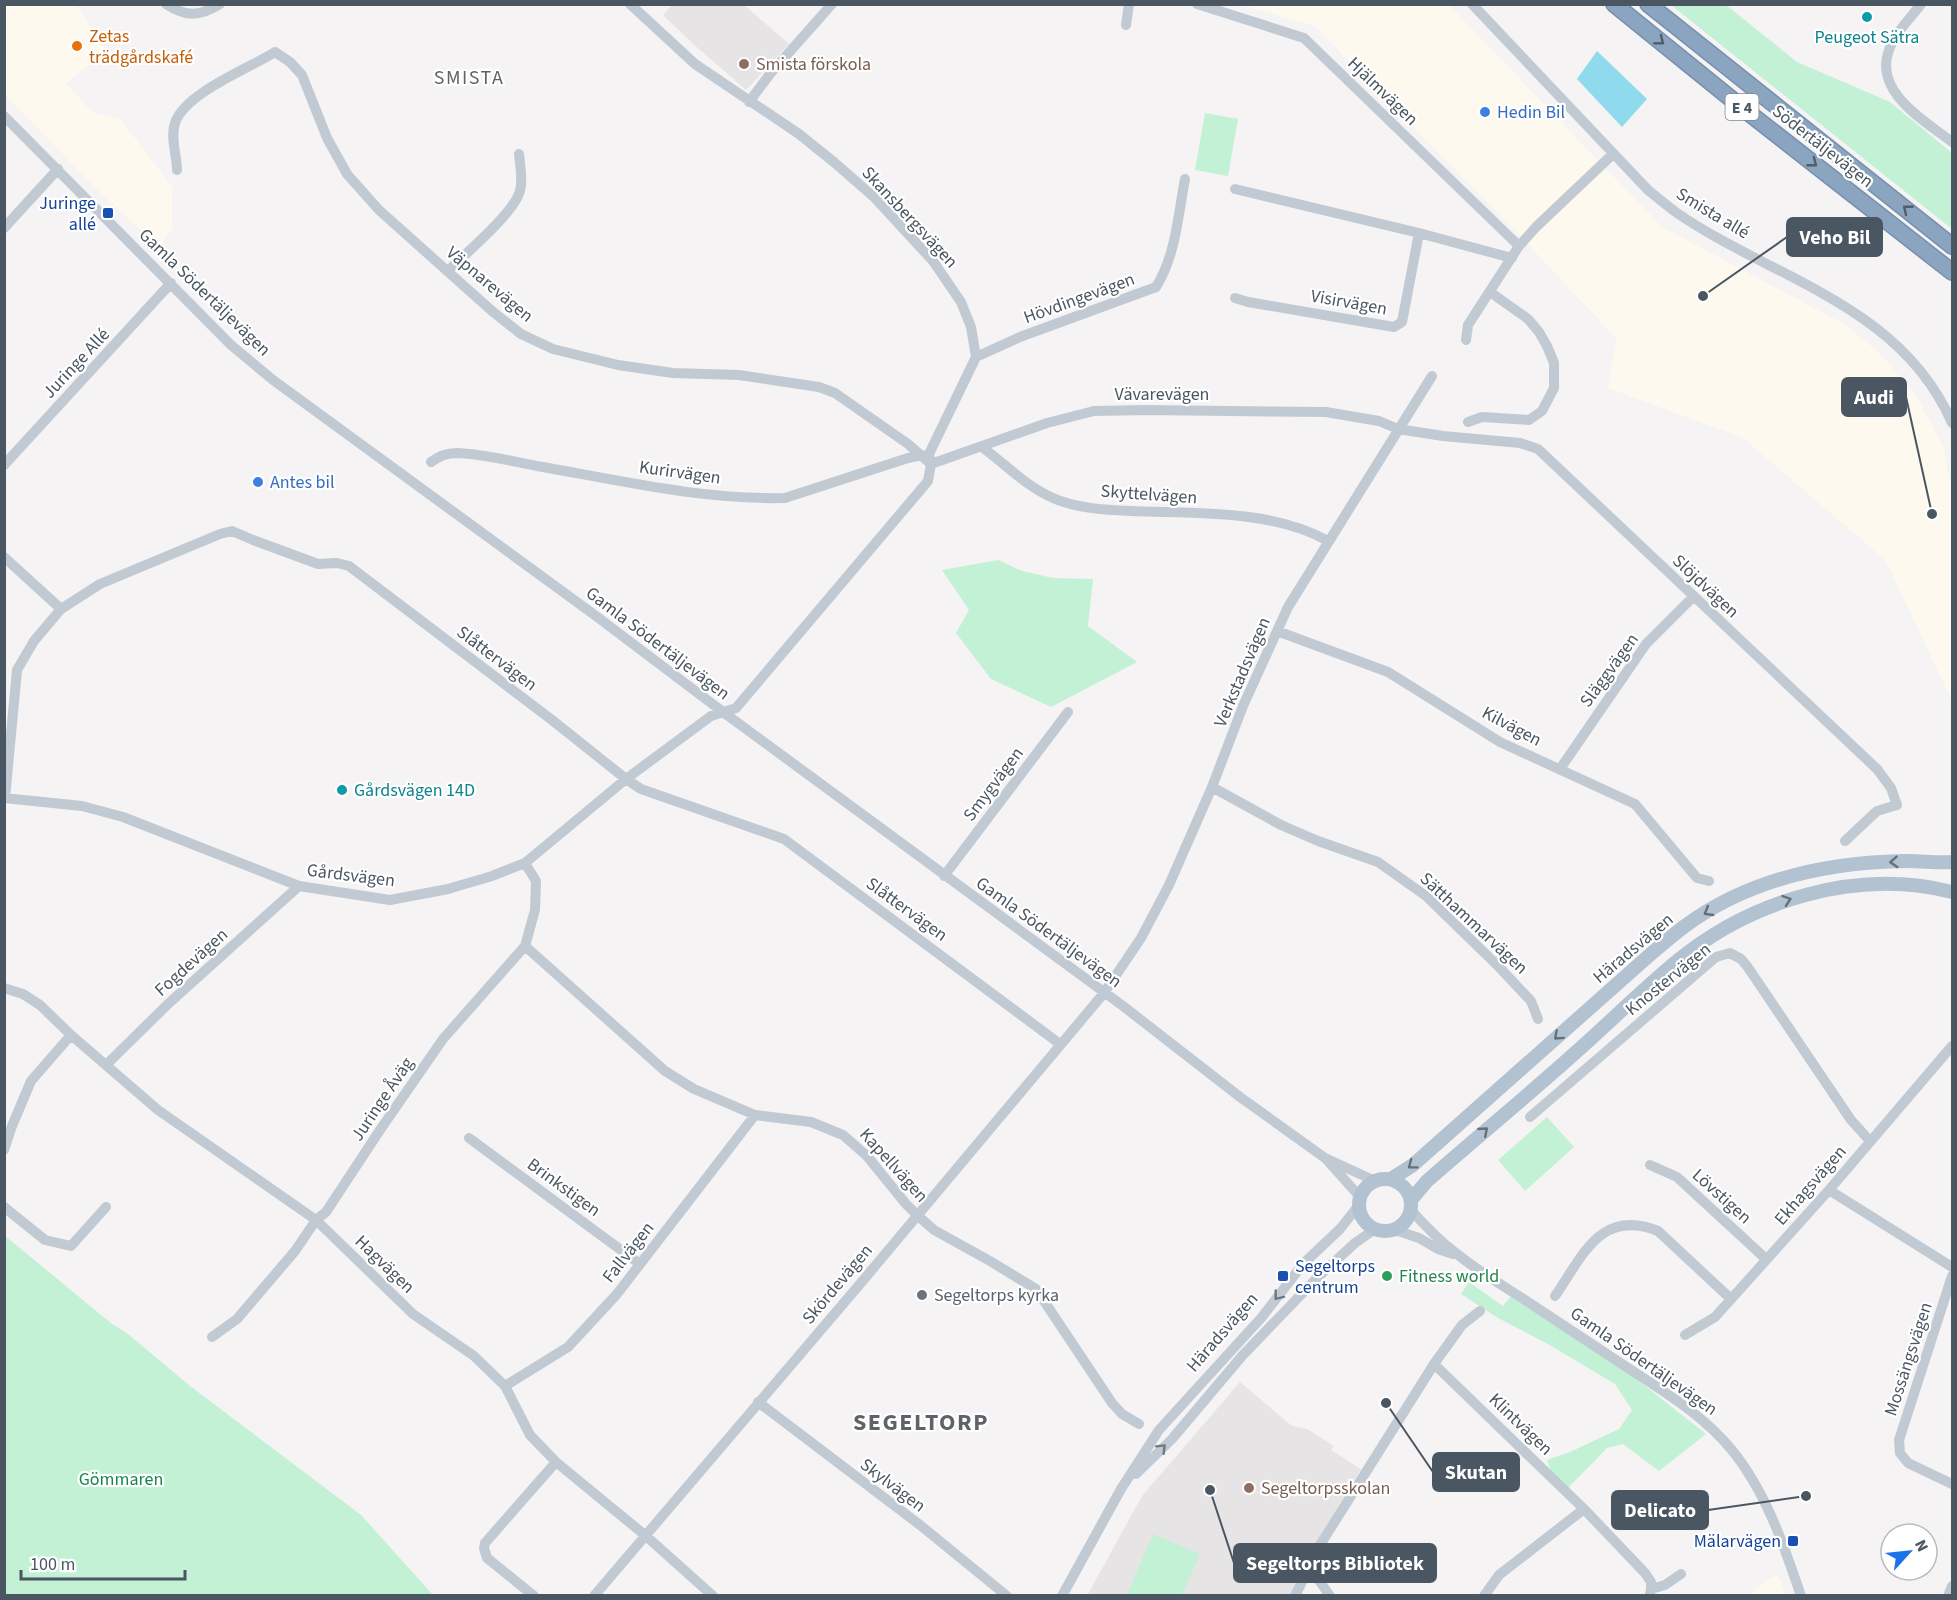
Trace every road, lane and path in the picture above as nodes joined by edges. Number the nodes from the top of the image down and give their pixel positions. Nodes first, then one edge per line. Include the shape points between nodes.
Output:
1 (166, 4) edge
2 (220, 4) edge
3 (630, 4) edge
4 (832, 4) edge
5 (1129, 4) edge
6 (1197, 4) edge
7 (1472, 4) edge
8 (1614, 4) edge
9 (1648, 4) edge
10 (1921, 4) edge
11 (1126, 25) dead end
12 (749, 102) junction
13 (4, 117) edge
14 (1953, 142) edge
15 (519, 154) dead end
16 (1613, 154) junction
17 (58, 169) junction
18 (177, 170) dead end
19 (1185, 179) dead end
20 (1235, 189) dead end
21 (4, 228) edge
22 (1419, 233) junction
23 (1519, 246) junction
24 (1953, 246) edge
25 (1512, 258) junction
26 (448, 271) junction
27 (1953, 272) edge
28 (171, 283) junction
29 (1490, 291) junction
30 (1235, 298) dead end
31 (1466, 340) dead end
32 (976, 357) junction
33 (1432, 376) dead end
34 (1468, 422) dead end
35 (1953, 423) edge
36 (1398, 429) junction
37 (982, 447) junction
38 (922, 455) junction
39 (431, 462) dead end
40 (931, 464) junction
41 (4, 465) edge
42 (1328, 541) junction
43 (4, 557) edge
44 (1693, 597) junction
45 (61, 609) junction
46 (1277, 631) junction
47 (723, 712) junction
48 (1068, 712) dead end
49 (1560, 770) junction
50 (626, 779) junction
51 (1212, 787) junction
52 (5, 798) edge
53 (1845, 841) dead end
54 (1953, 862) edge
55 (525, 863) junction
56 (944, 876) junction
57 (1708, 881) dead end
58 (299, 886) junction
59 (1953, 892) edge
60 (525, 946) junction
61 (4, 988) edge
62 (1104, 993) junction
63 (1538, 1019) dead end
64 (72, 1035) junction
65 (1060, 1044) junction
66 (1953, 1046) edge
67 (106, 1065) junction
68 (754, 1115) junction
69 (1530, 1117) dead end
70 (469, 1138) dead end
71 (1870, 1141) junction
72 (4, 1150) edge
73 (1325, 1158) junction
74 (1650, 1165) dead end
75 (1391, 1179) junction
76 (1375, 1181) junction
77 (1829, 1190) junction
78 (1359, 1201) junction
79 (1411, 1205) junction
80 (4, 1207) edge
81 (106, 1207) dead end
82 (916, 1215) junction
83 (316, 1220) junction
84 (1375, 1229) junction
85 (1395, 1230) junction
86 (1457, 1255) junction
87 (1767, 1259) junction
88 (639, 1264) junction
89 (1953, 1267) edge
90 (1953, 1276) edge
91 (1555, 1296) dead end
92 (1731, 1299) junction
93 (1480, 1311) dead end
94 (1685, 1335) dead end
95 (212, 1337) dead end
96 (1434, 1364) junction
97 (506, 1386) junction
98 (758, 1402) junction
99 (1139, 1424) dead end
100 (556, 1462) junction
101 (1953, 1484) edge
102 (1121, 1489) junction
103 (1584, 1509) junction
104 (646, 1536) junction
105 (1309, 1566) junction
106 (1681, 1574) dead end
107 (1953, 1586) edge
108 (1650, 1592) edge
109 (534, 1596) edge
110 (594, 1596) edge
111 (713, 1596) edge
112 (1007, 1596) edge
113 (1062, 1596) edge
114 (1295, 1596) edge
115 (1330, 1596) edge
116 (1484, 1596) edge
117 (1802, 1596) edge
118 (1948, 1596) edge

1 - 2 street via 179,12 201,14
3 - 12 street, Skansbergsvägen via 695,64
4 - 12 street
5 - 11 street
6 - 23 street, Hjälmvägen via 1304,38
7 - 16 street, Smista allé
8 -> 27 highway, Södertäljevägen / E 4
24 -> 9 highway, Södertäljevägen / E 4
10 - 14 street via 1888,51 1887,73 1905,105
12 - 32 street, Skansbergsvägen via 835,163 875,198 933,261 962,302 972,327
13 - 17 street, Gamla Södertäljevägen
15 - 26 street via 519,195
16 - 23 street
16 - 35 street, Smista allé via 1676,213 1863,318 1918,369
17 - 21 street
17 - 28 street, Gamla Södertäljevägen
18 - 26 street, Väpnarevägen via 174,124 181,112 209,89 275,52 302,75 327,138 347,174 379,210
19 - 32 street, Hövdingevägen via 1173,250 1156,287
20 - 22 street
22 - 25 street
22 - 30 street, Visirvägen via 1402,322 1394,327
23 - 25 street
25 - 29 street
26 - 38 street, Väpnarevägen via 521,334 554,349 618,365 673,373 739,375 819,387 835,393
28 - 41 street, Juringe Allé
28 - 47 street, Gamla Södertäljevägen via 231,345 273,380
29 - 31 street via 1468,325
29 - 34 street via 1539,332 1554,363 1554,388 1542,411 1528,420 1482,417
32 - 40 street via 929,454
33 - 36 street, Verkstadsvägen
36 - 37 street, Vävarevägen via 1379,421 1326,412 1094,411
36 - 42 street, Verkstadsvägen
36 - 44 street, Slöjdvägen via 1520,443 1538,449
37 - 40 street, Vävarevägen
37 - 42 street, Skyttelvägen via 1054,499 1113,510 1266,520 1315,533
38 - 39 street, Kurirvägen via 784,498 674,490 458,453 443,454
38 - 40 street, Väpnarevägen
40 - 47 street via 928,481 736,708
42 - 46 street, Verkstadsvägen
43 - 45 street
44 - 49 street, Släggvägen via 1646,644
44 - 53 street, Slöjdvägen via 1877,769 1891,788 1897,805 1877,811
45 - 50 street, Slåttervägen via 99,584 232,531 318,564 348,566
45 - 52 street, Slåttervägen via 34,641 17,670
46 - 49 street, Kilvägen via 1388,672 1500,742
46 - 51 street, Verkstadsvägen
47 - 50 street, Gårdsvägen via 711,716
47 - 56 street, Gamla Södertäljevägen
48 - 56 street, Smygvägen
49 - 57 street, Kilvägen via 1635,804 1697,878
50 - 55 street, Gårdsvägen
50 - 65 street, Slåttervägen via 641,789 784,839
51 - 62 street, Verkstadsvägen via 1169,885 1141,938
51 - 63 street, Sätthammarvägen via 1281,825 1378,862 1426,896 1531,1001
52 - 58 street, Gårdsvägen via 82,806 123,817
54 -> 75 main road, Häradsvägen via 1908,861 1811,870 1770,882 1712,909 1653,952 1413,1165
55 - 58 street, Gårdsvägen via 448,889 390,900
55 - 60 street, Juringe Åväg via 536,881 535,910
56 - 62 street, Gamla Södertäljevägen
58 - 67 street, Fogdevägen
79 -> 59 main road via 1426,1181 1677,961 1718,932 1768,907 1838,887 1888,884
60 - 68 street, Kapellvägen via 665,1071 694,1089
60 - 83 street, Juringe Åväg via 443,1039 327,1212
61 - 64 street, Hagvägen via 40,1005
62 - 65 street, Skördevägen
62 - 73 street, Gamla Södertäljevägen
64 - 67 street, Hagvägen
64 - 72 street via 31,1081
65 - 82 street, Skördevägen
66 - 71 street, Ekhagsvägen
67 - 83 street, Hagvägen via 158,1110
68 - 82 street, Kapellvägen via 811,1122 843,1135 867,1156
68 - 88 street, Fallvägen
69 - 71 street, Knostervägen via 1716,957 1730,953 1747,966 1851,1120
70 - 88 street, Brinkstigen
71 - 77 street, Ekhagsvägen
73 - 76 street, Gamla Södertäljevägen
73 - 78 street, Gamla Södertäljevägen
74 - 87 street, Lövstigen via 1677,1178
75 - 76 main road
75 - 79 main road via 1406,1189
76 - 78 main road via 1366,1187
77 - 87 street, Ekhagsvägen
77 - 89 street
78 - 84 main road via 1362,1219
78 -> 102 street, Häradsvägen via 1340,1229 1303,1264 1262,1317 1159,1430
79 - 85 main road via 1405,1223
79 - 86 street, Gamla Södertäljevägen via 1426,1227
80 - 81 street via 45,1240 71,1246
82 - 98 street, Skördevägen
82 - 99 street, Kapellvägen via 934,1230 1036,1289 1112,1403
83 - 95 street, Juringe Åväg via 237,1319
83 - 97 street, Hagvägen via 413,1314 474,1356
84 - 85 main road
102 -> 84 street, Häradsvägen via 1172,1439 1242,1356 1309,1286
85 - 86 street, Gamla Södertäljevägen
86 - 117 street, Gamla Södertäljevägen via 1656,1386 1710,1427 1746,1469 1760,1493
87 - 92 street, Ekhagsvägen
88 - 97 street, Fallvägen via 568,1347
90 - 101 street, Mossängsvägen via 1899,1440 1900,1453 1908,1463
91 - 92 street via 1595,1238 1632,1224 1658,1231
92 - 94 street, Ekhagsvägen via 1715,1317
93 - 96 street via 1462,1325
96 - 103 street, Klintvägen
96 - 105 street
97 - 100 street, Hagvägen via 530,1435
98 - 104 street, Skördevägen
98 - 112 street, Skylvägen
100 - 104 street, Hagvägen
100 - 109 street via 484,1548 487,1558
102 - 113 street, Häradsvägen
103 - 108 street, Klintvägen via 1645,1573 1651,1582
103 - 116 street via 1499,1575
104 - 110 street, Skördevägen
104 - 111 street, Hagvägen
105 - 114 street
105 - 115 street
106 - 108 street, Klintvägen
107 - 118 street

